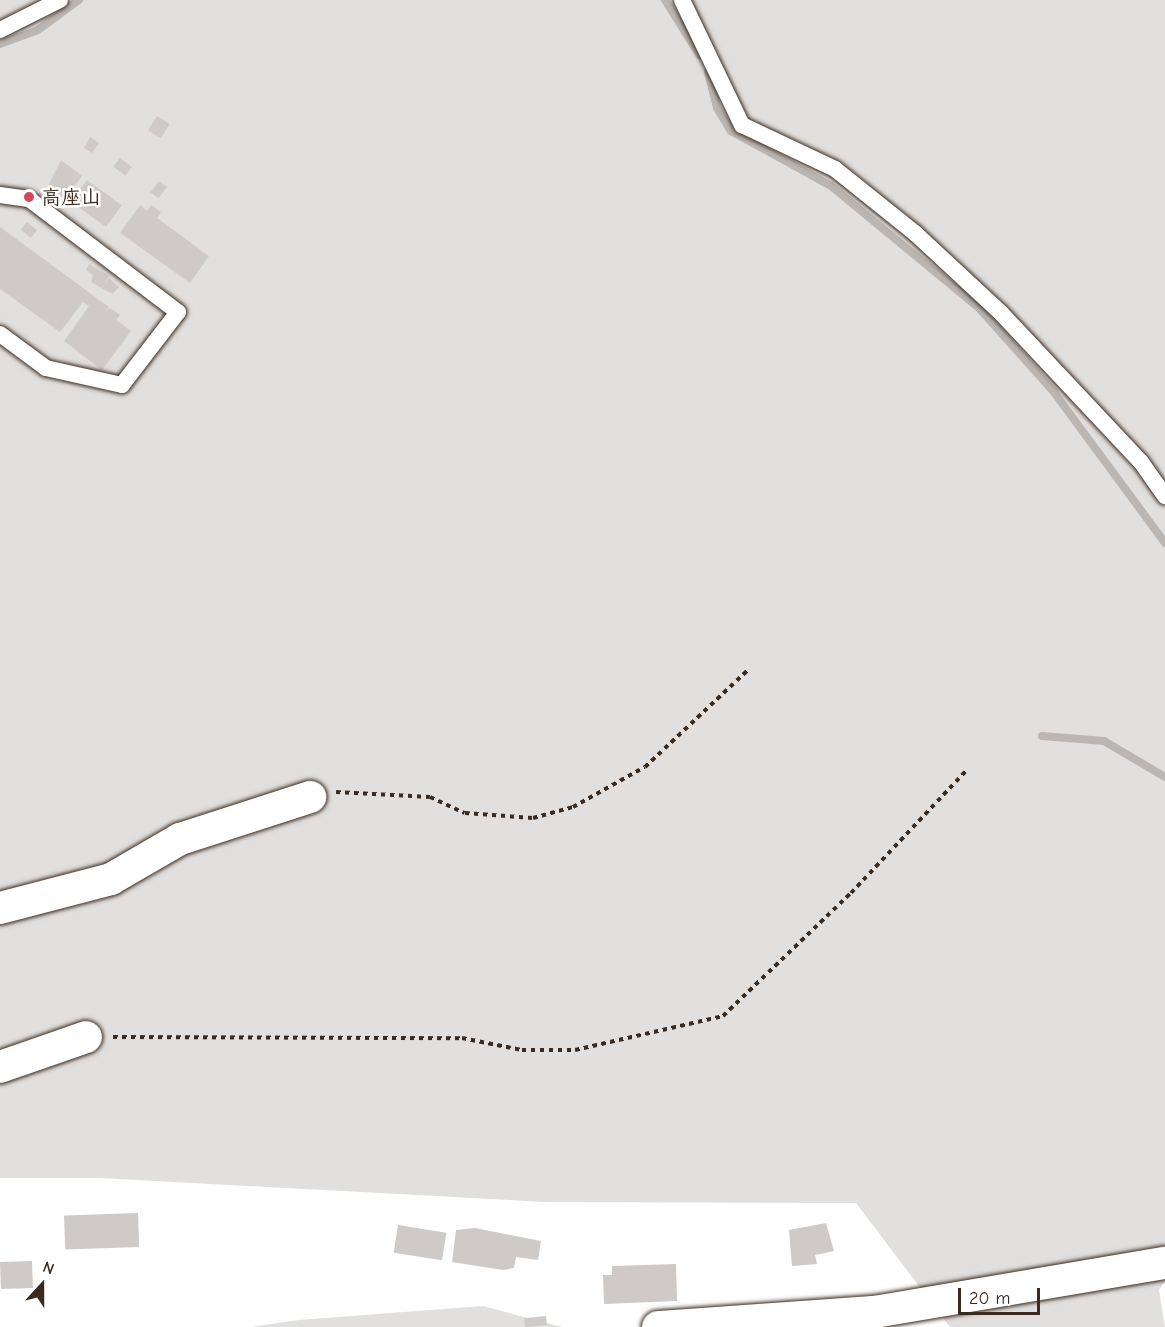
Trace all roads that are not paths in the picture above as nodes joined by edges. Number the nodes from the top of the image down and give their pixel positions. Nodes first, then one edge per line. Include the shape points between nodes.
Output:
1 (60, 0) edge
2 (682, 0) edge
3 (0, 30) edge
4 (0, 195) edge
5 (0, 334) edge
6 (1165, 496) edge
7 (310, 797) road end
8 (0, 908) edge
9 (86, 1036) road end
10 (0, 1067) edge
11 (1165, 1263) edge
12 (658, 1327) edge

1 - 3 lane
2 - 6 lane via 742,125 835,169 916,234 1009,322 1141,462
4 - 5 lane via 28,199 178,312 122,385 46,368
7 - 8 street via 180,839 111,879
9 - 10 street
11 - 12 street via 874,1312

